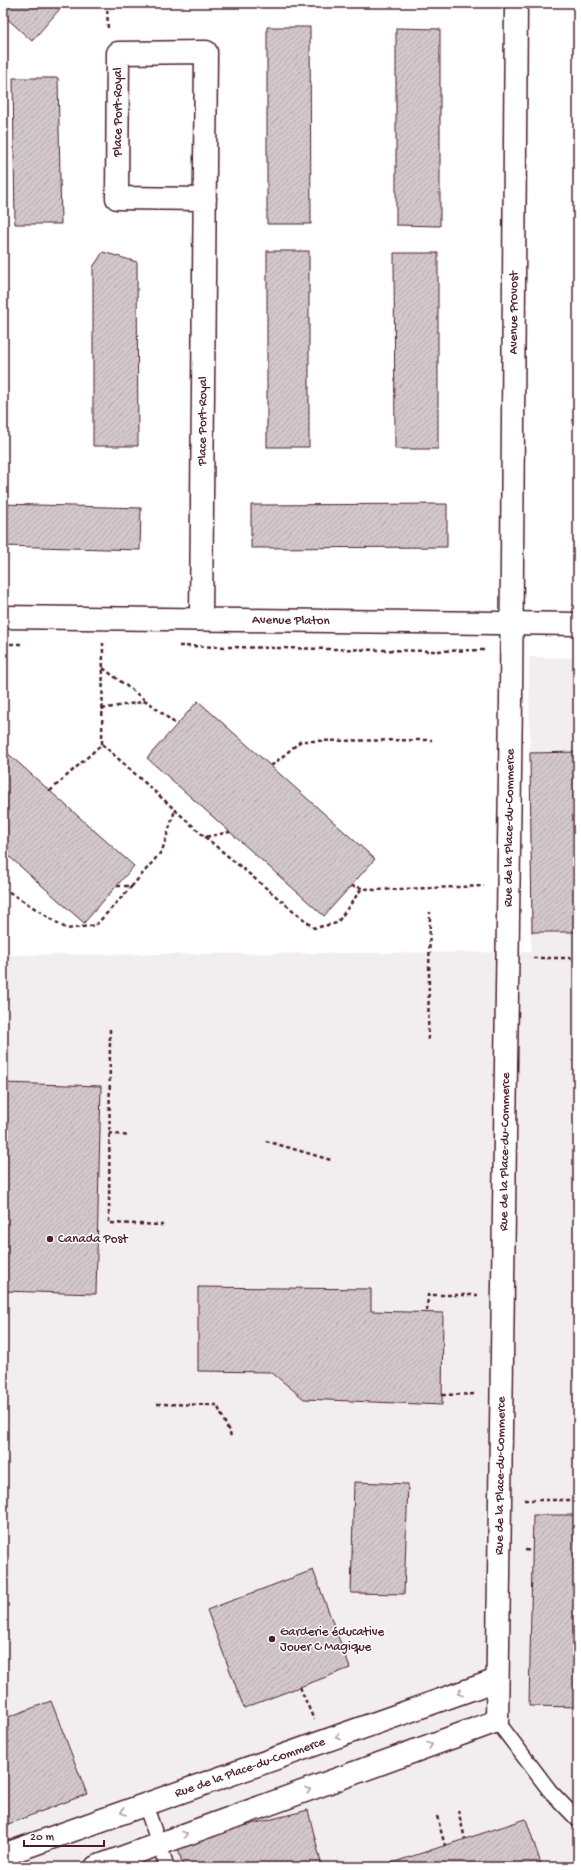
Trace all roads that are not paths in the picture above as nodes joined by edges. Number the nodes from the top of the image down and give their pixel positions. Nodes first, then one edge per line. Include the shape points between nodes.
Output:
1 (516, 3) edge
2 (206, 199) junction
3 (3, 617) edge
4 (202, 619) junction
5 (512, 623) junction
6 (578, 624) edge
7 (497, 1680) junction
8 (497, 1721) junction
9 (145, 1804) junction
10 (578, 1820) edge
11 (159, 1844) junction
12 (3, 1854) edge
13 (96, 1867) edge
14 (167, 1867) edge

1 - 5 street, Avenue Provost
2 - 2 street, Place Port-Royal via 206,52 118,53 118,198
2 - 4 street, Place Port-Royal
3 - 4 street, Avenue Platon
4 - 5 street, Avenue Platon
5 - 6 street, Avenue Platon
5 - 7 street, Rue de la Place-du-Commerce
7 - 8 street, Rue de la Place-du-Commerce
7 -> 9 street, Rue de la Place-du-Commerce
8 - 10 lane via 550,1791
11 -> 8 street
9 - 11 lane
9 -> 12 street, Rue de la Place-du-Commerce
11 - 13 street
11 - 14 lane

